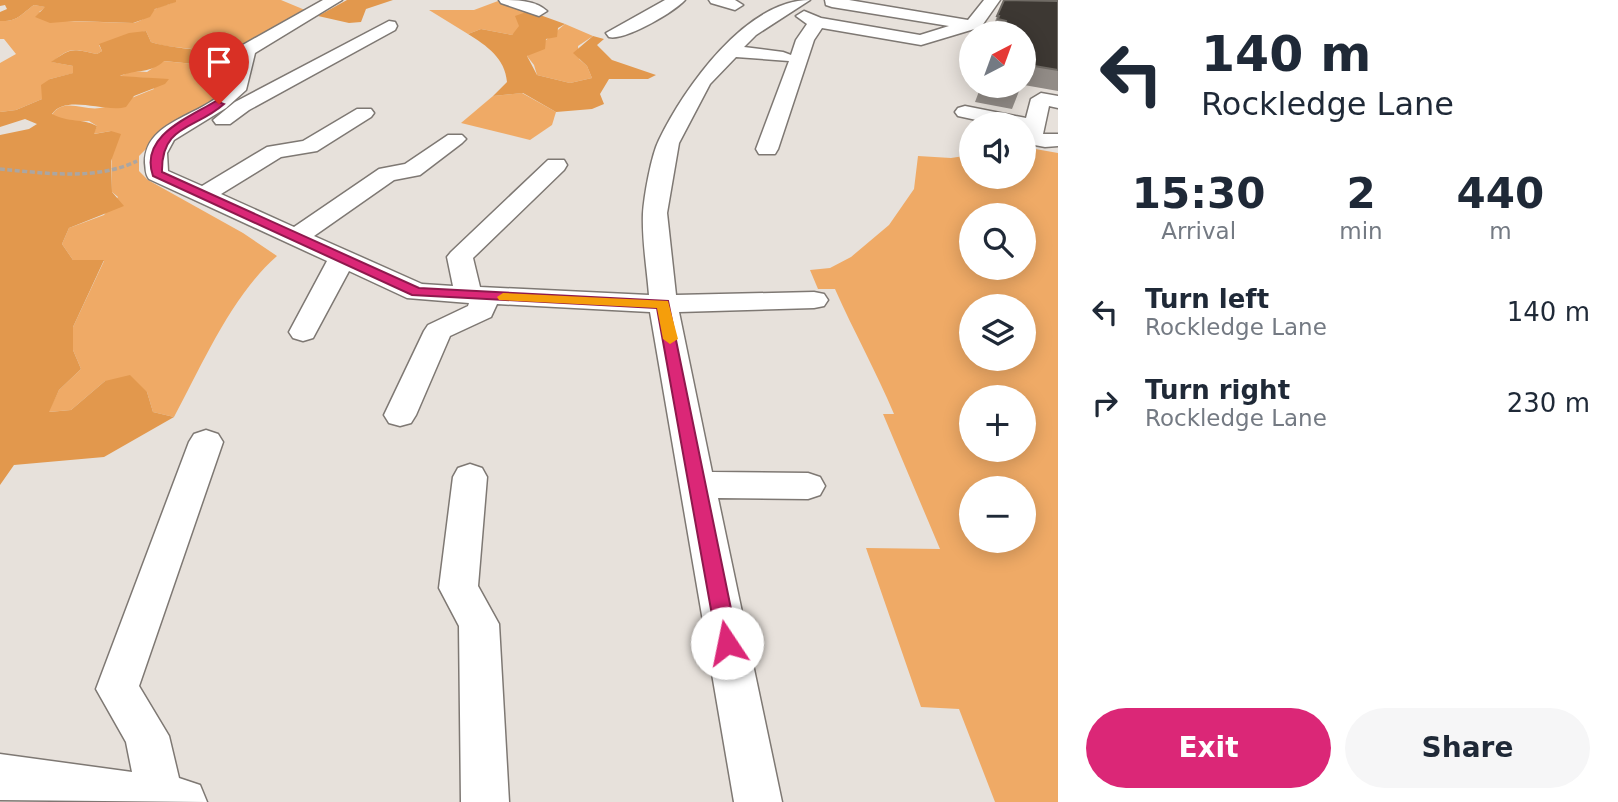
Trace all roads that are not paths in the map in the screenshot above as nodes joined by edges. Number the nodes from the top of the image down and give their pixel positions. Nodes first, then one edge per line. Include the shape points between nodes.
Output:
1 (334, 0) edge
2 (507, 0) edge
3 (677, 0) edge
4 (717, 0) edge
5 (884, 0) edge
6 (966, 2) dead end
7 (1012, 3) edge
8 (735, 5) dead end
9 (985, 9) edge
10 (539, 11) dead end
11 (793, 20) edge
12 (389, 26) dead end
13 (615, 33) dead end
14 (783, 57) dead end
15 (1058, 102) edge
16 (363, 113) dead end
17 (1036, 118) edge
18 (455, 139) dead end
19 (1036, 139) edge
20 (1058, 140) edge
21 (767, 149) dead end
22 (159, 152) junction
23 (555, 165) dead end
24 (203, 195) junction
25 (296, 237) junction
26 (342, 258) junction
27 (477, 296) junction
28 (814, 300) dead end
29 (663, 304) junction
30 (303, 331) dead end
31 (400, 415) dead end
32 (206, 442) dead end
33 (470, 477) dead end
34 (698, 485) junction
35 (808, 486) dead end
36 (0, 777) edge
37 (146, 799) edge
38 (485, 802) edge
39 (758, 802) edge

1 - 22 street via 247,50 239,86 219,104 166,135
2 - 10 street
3 - 13 street
4 - 8 street
5 - 9 street
6 - 9 street
7 - 9 street
9 - 11 street
9 - 11 street via 947,32 921,40
11 - 14 street
11 - 21 street
11 - 29 street via 702,82 668,143 655,213
12 - 22 street via 242,106 218,124
15 - 17 street via 1041,99
16 - 24 street via 309,146 275,152
18 - 25 street via 412,170 387,174
19 - 20 street
22 - 24 street via 157,174
23 - 27 street via 460,257
24 - 25 street
25 - 26 street
26 - 27 street via 417,292
26 - 30 street
27 - 29 street
27 - 31 street via 481,311 438,331
28 - 29 street
29 - 34 street
32 - 37 street via 117,689 146,736
33 - 38 street via 458,588 479,624
34 - 35 street
34 - 39 street
36 - 37 street

